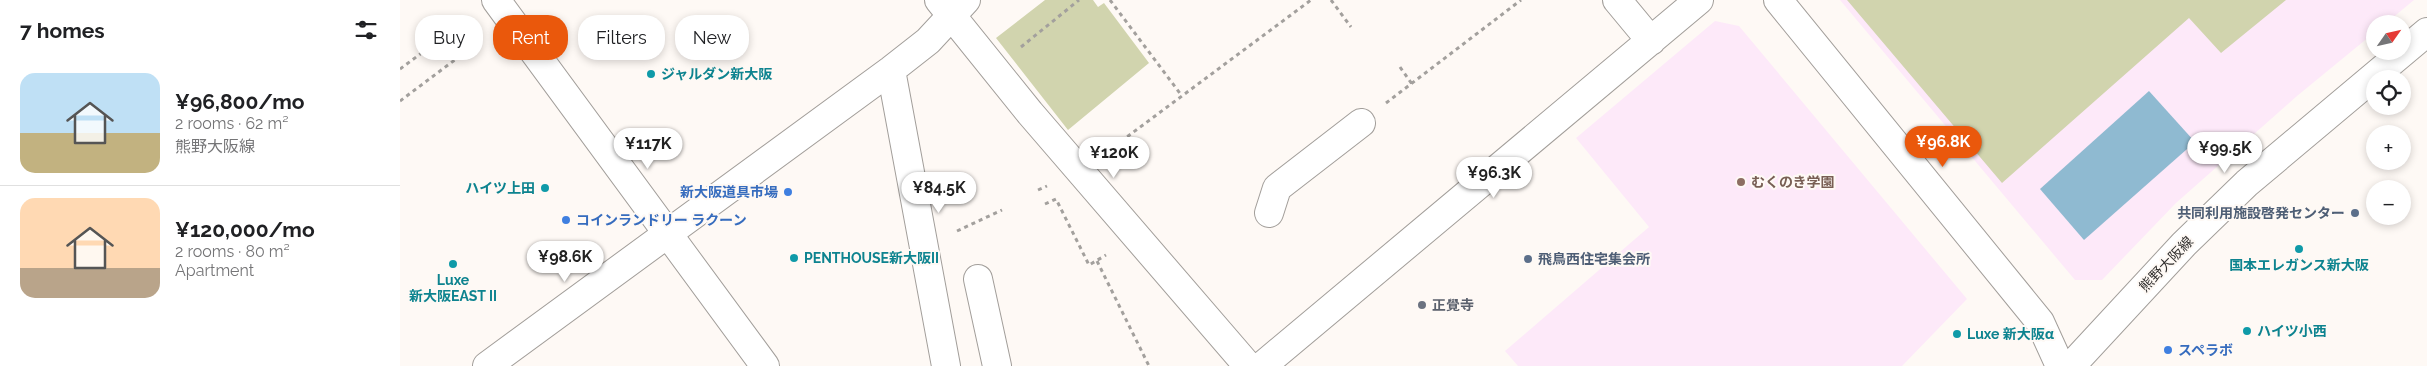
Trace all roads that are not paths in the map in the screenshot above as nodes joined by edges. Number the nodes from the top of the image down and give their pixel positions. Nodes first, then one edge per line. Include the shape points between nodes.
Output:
1 (496, 0) edge
2 (1617, 0) edge
3 (1699, 0) edge
4 (1778, 0) edge
5 (952, 5) edge
6 (2427, 32) edge
7 (1651, 41) junction
8 (891, 70) junction
9 (1361, 123) road end
10 (1270, 213) dead end
11 (668, 233) junction
12 (978, 279) dead end
13 (486, 366) edge
14 (765, 366) edge
15 (946, 366) edge
16 (997, 366) edge
17 (1248, 366) edge
18 (1262, 366) edge
19 (2060, 366) edge
20 (2070, 366) edge

1 - 11 street
2 - 7 street
3 - 7 street
4 - 19 street via 2040,322
5 - 8 street via 928,41
5 - 17 street via 1080,172
6 - 20 street, 熊野大阪線 via 2247,183 2184,244
7 - 18 street
8 - 11 street
8 - 15 street
9 - 10 street via 1277,188
11 - 13 street
11 - 14 street
12 - 16 street

